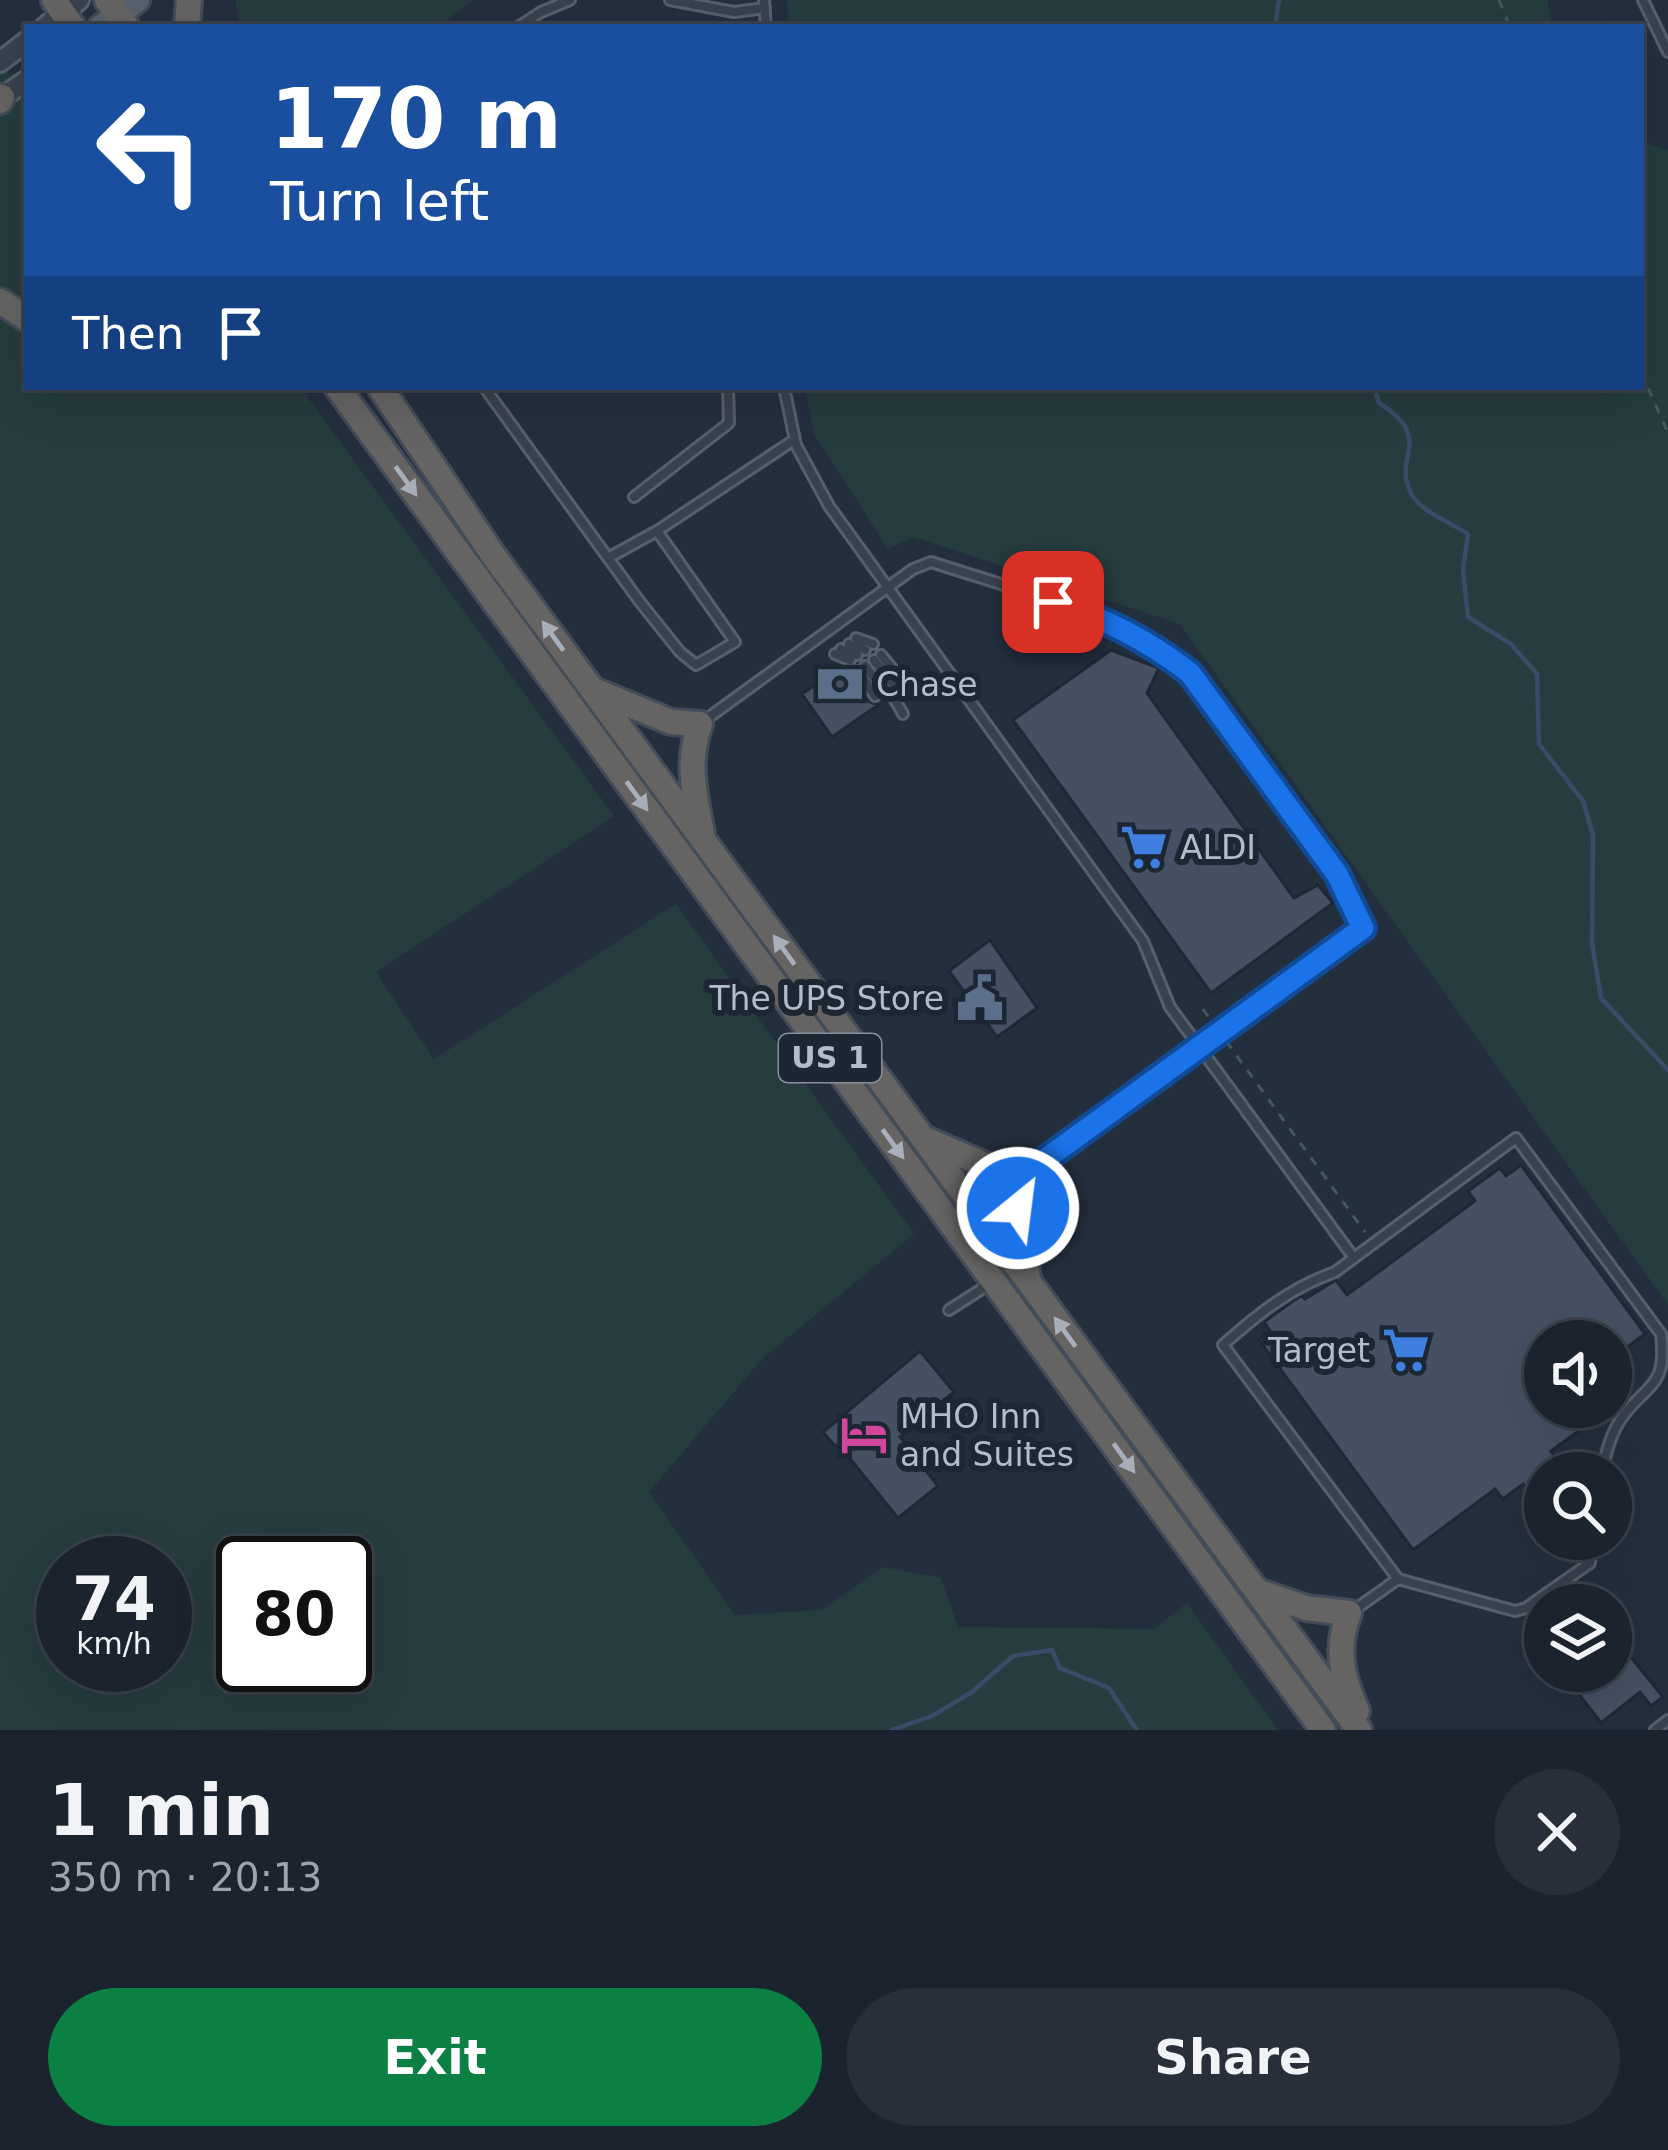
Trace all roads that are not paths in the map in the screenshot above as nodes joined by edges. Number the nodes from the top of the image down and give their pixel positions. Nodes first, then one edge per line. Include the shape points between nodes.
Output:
1 (569, 0) edge
2 (670, 0) edge
3 (1642, 0) edge
4 (765, 4) edge
5 (522, 24) edge
6 (24, 43) edge
7 (1668, 52) edge
8 (0, 62) edge
9 (339, 390) edge
10 (382, 390) edge
11 (486, 390) edge
12 (728, 390) edge
13 (785, 390) edge
14 (795, 439) junction
15 (634, 497) dead end
16 (657, 531) junction
17 (608, 557) junction
18 (890, 586) junction
19 (845, 646) joint
20 (591, 689) junction
21 (889, 689) junction
22 (903, 714) dead end
23 (700, 724) junction
24 (704, 842) junction
25 (1200, 1048) junction
26 (922, 1138) junction
27 (1028, 1172) junction
28 (1354, 1258) junction
29 (993, 1281) junction
30 (1028, 1281) junction
31 (949, 1310) dead end
32 (1609, 1452) edge
33 (1590, 1560) edge
34 (1398, 1580) junction
35 (1256, 1591) junction
36 (1348, 1613) junction
37 (1668, 1720) edge
38 (1323, 1730) edge
39 (1362, 1730) edge
40 (1655, 1730) edge

1 - 5 lane
2 - 4 lane via 734,12
3 - 7 lane
6 - 8 street
9 -> 29 highway, US 1
20 -> 10 highway, US 1
11 - 17 lane
12 - 15 lane via 729,423
13 - 14 lane
14 - 16 lane
14 - 18 lane via 829,506
16 - 17 lane
16 - 17 lane via 735,642 696,665
18 - 23 lane
18 - 25 lane via 1143,941 1170,1007
18 - 25 lane via 931,562 1093,614 1166,654 1190,673 1337,874 1363,928
19 - 19 lane via 862,652
20 - 23 highway via 671,722
20 - 24 highway, US 1
21 - 21 lane via 900,678 870,663
21 - 22 lane
23 - 24 highway via 690,770
26 -> 24 highway, US 1
25 - 27 lane
25 - 28 lane
26 - 27 highway via 999,1172
26 - 30 highway, US 1
27 - 30 highway via 1018,1208
28 - 32 lane via 1516,1138 1666,1351 1657,1388 1624,1414
28 - 34 lane via 1283,1296 1222,1345
29 - 31 lane
29 -> 38 highway, US 1
35 -> 30 highway, US 1
33 - 34 lane via 1515,1611
34 - 36 lane
35 - 36 highway
35 - 39 highway, US 1
36 - 39 highway via 1339,1652
37 - 40 lane

